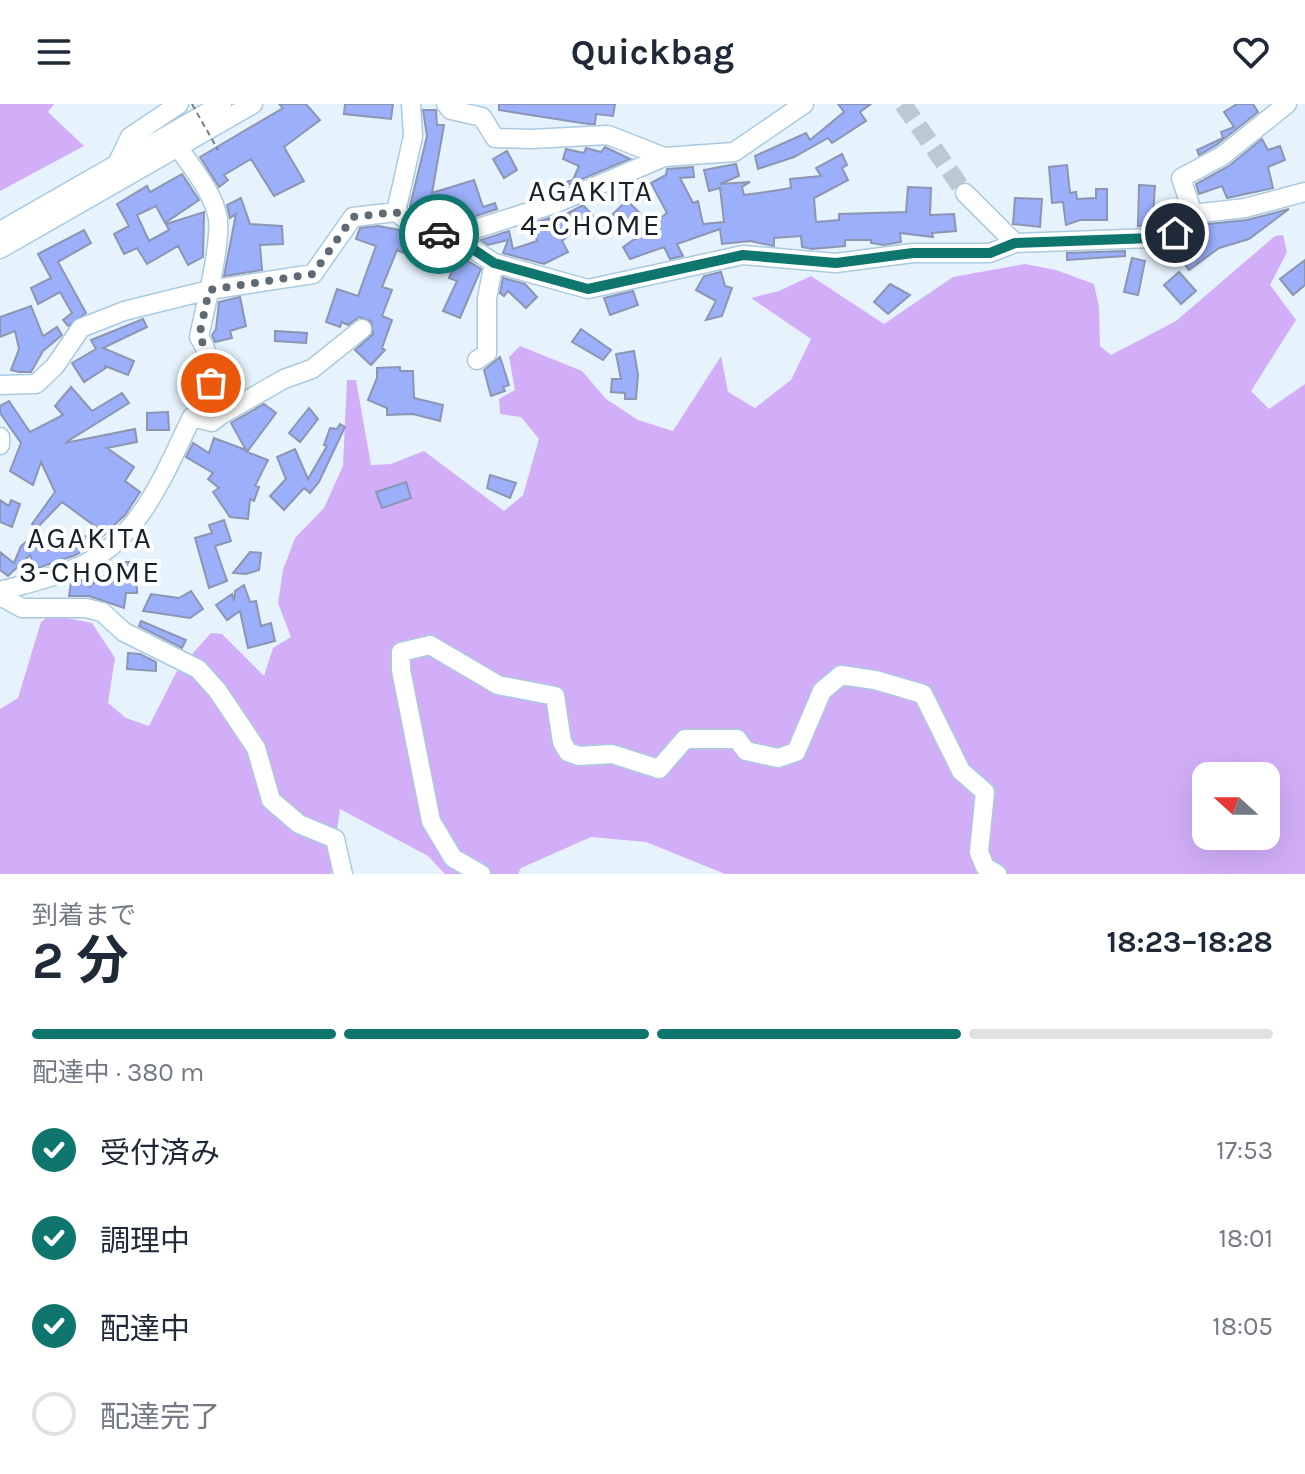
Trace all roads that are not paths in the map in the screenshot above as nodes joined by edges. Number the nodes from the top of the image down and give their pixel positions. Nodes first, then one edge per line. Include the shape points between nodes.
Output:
1 (179, 104) edge
2 (222, 104) edge
3 (253, 104) edge
4 (411, 104) edge
5 (446, 104) edge
6 (804, 104) edge
7 (1287, 104) edge
8 (178, 147) junction
9 (664, 157) junction
10 (116, 166) junction
11 (1305, 192) edge
12 (965, 193) tunnel mouth
13 (396, 212) junction
14 (1193, 214) junction
15 (0, 231) edge
16 (453, 236) junction
17 (1015, 243) junction
18 (0, 249) edge
19 (494, 263) junction
20 (209, 290) junction
21 (362, 329) dead end
22 (477, 360) dead end
23 (0, 385) edge
24 (221, 415) junction
25 (0, 437) edge
26 (0, 445) edge
27 (0, 594) edge
28 (343, 874) edge
29 (481, 874) edge
30 (997, 874) edge

1 - 10 street via 130,137
2 - 10 street
3 - 8 street
4 - 13 street via 413,136
5 - 9 street via 482,117 495,138 608,135
6 - 9 street via 734,152
7 - 14 street via 1222,156 1181,178
8 - 18 street
8 - 20 street via 218,219
9 - 16 street via 554,204
10 - 15 street
11 - 14 street via 1245,208
12 - 17 street
13 - 16 street via 423,232
13 - 20 street via 353,217 313,274
14 - 17 street via 1175,233 1152,238
16 - 19 street
17 - 19 street via 990,253 913,253 836,263 743,255 588,289
19 - 22 street via 487,298 487,353
20 - 23 street via 124,311 81,328 36,384
20 - 24 street via 199,337 211,356 211,383
21 - 24 street via 312,369
24 - 27 street via 212,422 192,417 149,506 127,532 80,567
25 - 26 street
27 - 28 street via 22,608 102,612 124,632 198,669 256,748 271,800 299,824 335,839
29 - 30 street via 453,858 431,821 401,670 401,652 413,647 430,645 498,685 555,696 568,752 612,754 659,769 685,739 737,739 746,751 778,758 796,752 822,691 841,675 923,694 961,771 985,792 979,852 985,867

